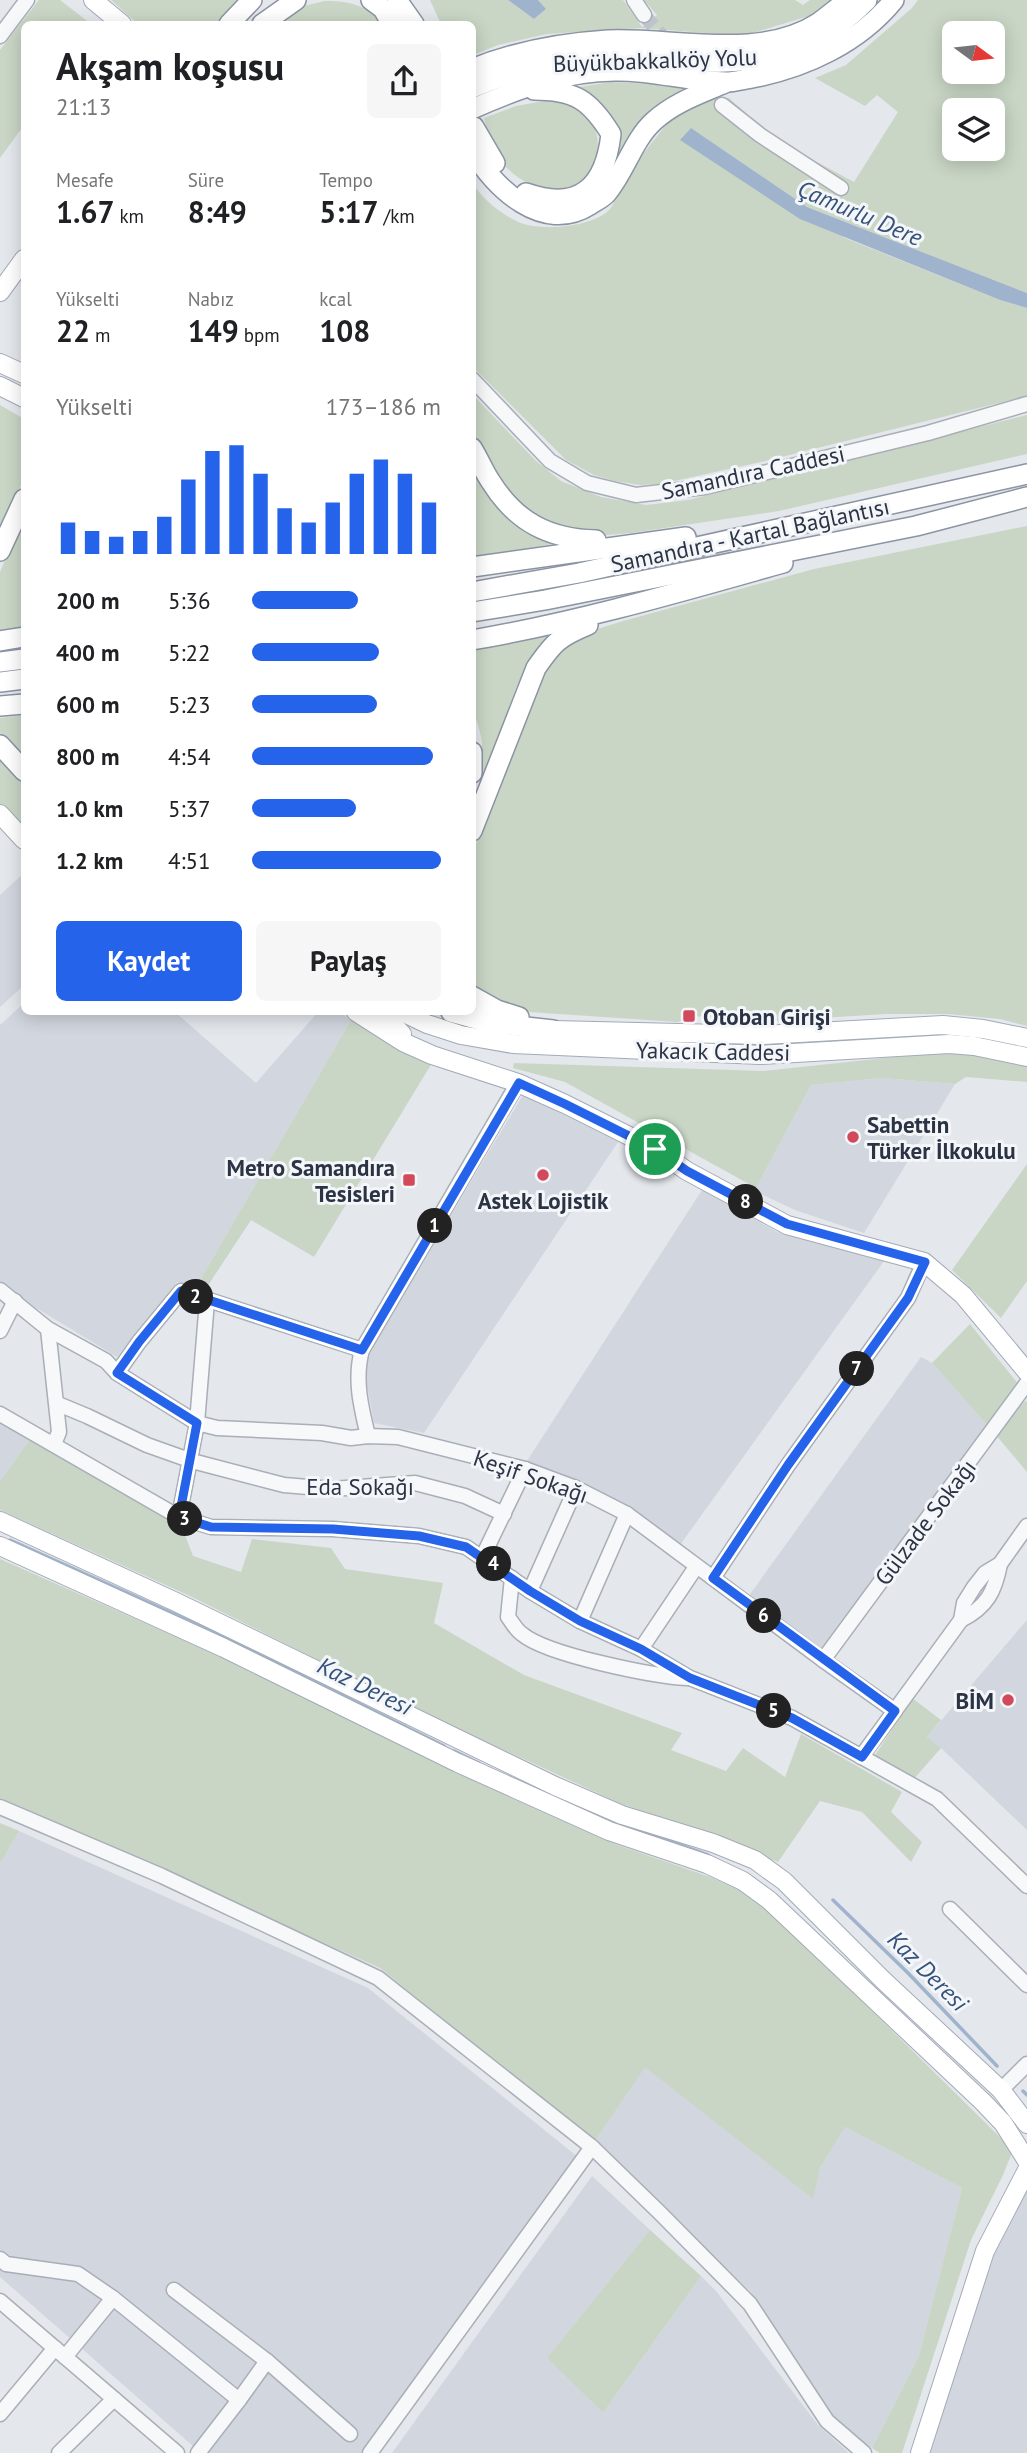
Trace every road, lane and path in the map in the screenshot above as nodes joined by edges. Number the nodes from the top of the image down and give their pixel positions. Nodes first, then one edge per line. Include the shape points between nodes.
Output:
1 (27, 0) edge
2 (93, 0) edge
3 (252, 0) edge
4 (273, 0) edge
5 (296, 0) edge
6 (370, 0) edge
7 (397, 0) edge
8 (413, 0) edge
9 (634, 0) edge
10 (848, 0) edge
11 (867, 0) edge
12 (894, 0) edge
13 (644, 15) tunnel mouth
14 (118, 21) edge
15 (232, 21) edge
16 (256, 21) edge
17 (266, 21) edge
18 (390, 21) edge
19 (412, 21) edge
20 (426, 21) edge
21 (0, 36) edge
22 (476, 68) edge
23 (727, 82) junction
24 (476, 87) edge
25 (516, 90) junction
26 (722, 105) dead end
27 (476, 116) edge
28 (476, 124) edge
29 (476, 157) edge
30 (841, 188) dead end
31 (21, 263) edge
32 (0, 292) edge
33 (0, 363) edge
34 (21, 373) edge
35 (476, 383) edge
36 (0, 386) edge
37 (21, 396) edge
38 (1027, 404) edge
39 (476, 455) edge
40 (1027, 474) edge
41 (1027, 498) edge
42 (21, 506) edge
43 (879, 508) junction
44 (916, 526) junction
45 (670, 540) junction
46 (0, 551) edge
47 (476, 566) edge
48 (476, 591) edge
49 (632, 606) junction
50 (476, 611) edge
51 (21, 638) edge
52 (476, 639) edge
53 (0, 641) edge
54 (21, 659) edge
55 (0, 662) edge
56 (21, 679) edge
57 (0, 682) edge
58 (21, 704) edge
59 (0, 706) edge
60 (0, 746) edge
61 (21, 767) edge
62 (0, 814) edge
63 (476, 821) edge
64 (21, 837) edge
65 (476, 998) edge
66 (360, 1015) edge
67 (384, 1015) edge
68 (408, 1015) edge
69 (463, 1015) edge
70 (553, 1030) junction
71 (1027, 1038) edge
72 (432, 1055) junction
73 (1027, 1057) edge
74 (519, 1083) junction
75 (925, 1262) junction
76 (0, 1290) edge
77 (15, 1301) junction
78 (207, 1301) junction
79 (48, 1329) junction
80 (0, 1331) edge
81 (362, 1350) junction
82 (1027, 1372) edge
83 (117, 1373) junction
84 (1027, 1383) edge
85 (58, 1404) junction
86 (0, 1414) edge
87 (197, 1423) junction
88 (368, 1436) junction
89 (54, 1444) junction
90 (191, 1461) junction
91 (525, 1469) junction
92 (576, 1489) junction
93 (504, 1514) junction
94 (627, 1514) junction
95 (179, 1517) junction
96 (0, 1521) edge
97 (1027, 1526) edge
98 (0, 1546) edge
99 (483, 1556) junction
100 (696, 1567) junction
101 (512, 1578) junction
102 (713, 1578) junction
103 (530, 1591) junction
104 (580, 1621) junction
105 (641, 1649) junction
106 (823, 1660) junction
107 (690, 1678) junction
108 (895, 1711) junction
109 (862, 1757) junction
110 (0, 1807) edge
111 (1027, 1886) edge
112 (950, 1909) dead end
113 (1027, 1985) edge
114 (1027, 2064) edge
115 (1001, 2090) junction
116 (1027, 2124) edge
117 (592, 2147) junction
118 (1027, 2161) edge
119 (1027, 2170) edge
120 (0, 2259) edge
121 (174, 2290) dead end
122 (113, 2298) junction
123 (1, 2303) edge
124 (60, 2353) junction
125 (267, 2361) junction
126 (114, 2399) junction
127 (239, 2400) junction
128 (0, 2414) edge
129 (350, 2434) dead end
130 (173, 2452) edge
131 (59, 2453) edge
132 (198, 2453) edge
133 (370, 2453) edge
134 (864, 2453) edge
135 (920, 2453) edge

1 - 21 street
2 - 14 main road
3 - 15 highway
4 - 16 highway
5 - 17 highway
6 - 18 highway
7 - 19 highway
8 - 20 highway
9 - 13 street
10 - 22 highway via 816,24 786,37 743,44 610,40 542,47
11 - 24 highway, Büyükbakkalköy Yolu via 804,46 767,57 724,62 602,58 540,64
12 - 23 highway, Büyükbakkalköy Yolu via 850,39 814,60 773,74
23 - 25 highway, Büyükbakkalköy Yolu via 615,71 566,76
23 - 29 highway via 674,104 652,122 606,194 583,209 545,213 521,204 500,188
25 - 27 highway, Büyükbakkalköy Yolu
25 - 28 highway via 570,94 590,105 601,118 611,134 608,157 601,176 586,192 566,200 527,193 495,163
26 - 30 street
31 - 32 main road
33 - 34 main road
35 - 38 street, Samandıra Caddesi via 550,461 586,483 636,495 705,487
36 - 37 main road
39 - 45 highway via 513,510 544,532 576,540
40 - 43 highway, Samandıra - Kartal Bağlantısı
41 - 44 highway, Samandıra - Kartal Bağlantısı
42 - 46 highway
43 - 45 highway
43 - 48 highway, Samandıra - Kartal Bağlantısı
44 - 49 highway
44 - 50 highway, Samandıra - Kartal Bağlantısı
45 - 47 highway
49 - 52 highway
49 - 63 highway via 562,636 551,647 532,678
51 - 53 highway
54 - 55 highway
56 - 57 highway
58 - 59 highway
60 - 61 highway
62 - 64 main road
65 - 70 highway
66 - 72 main road
67 - 72 main road
68 - 73 main road, Yakacık Caddesi via 461,1035 513,1044 751,1055 949,1044
69 - 70 highway, Yakacık Caddesi
70 - 71 main road, Yakacık Caddesi via 763,1035 943,1025
72 - 74 main road
74 - 75 main road via 655,1149 787,1224
74 - 81 street
75 - 82 main road via 963,1296
75 - 102 street via 908,1298
76 - 77 street, Keşif Sokağı
77 - 79 street, Keşif Sokağı
77 - 80 street
78 - 81 street
78 - 83 street via 181,1291
78 - 87 street
79 - 83 street, Keşif Sokağı via 106,1361
79 - 85 street
81 - 88 street via 358,1393
83 - 87 street, Keşif Sokağı
84 - 106 street, Gülzade Sokağı
85 - 89 street via 60,1432
85 - 90 street, Eda Sokağı
86 - 89 street
87 - 88 street, Keşif Sokağı via 244,1431
87 - 90 street
88 - 91 street, Keşif Sokağı via 398,1437
89 - 95 street
90 - 93 street, Eda Sokağı via 284,1485 332,1489 415,1482 465,1496
90 - 95 street
91 - 92 street, Keşif Sokağı
91 - 93 street
92 - 94 street, Keşif Sokağı
92 - 103 street
93 - 99 street
94 - 100 street, Keşif Sokağı
94 - 104 street
95 - 99 street via 211,1527 419,1536 466,1547
96 - 115 main road via 555,1786 622,1815 755,1860 784,1881
97 - 108 street via 1000,1564 974,1587 961,1619
98 - 118 main road via 224,1648 458,1763 596,1825 743,1881 769,1900 983,2102
99 - 101 street
100 - 102 street, Keşif Sokağı
100 - 105 street
101 - 103 street
101 - 107 street via 508,1617 521,1634 551,1648 656,1676
102 - 106 street, Keşif Sokağı
103 - 104 street
104 - 105 street
105 - 107 street
106 - 108 street, Keşif Sokağı
107 - 109 street via 792,1718
108 - 109 street
109 - 111 street via 937,1799
110 - 117 street via 377,1978
112 - 113 street
114 - 115 street
115 - 116 main road
117 - 133 street
117 - 134 street via 750,2304 827,2421
119 - 135 main road via 985,2251
120 - 122 street via 6,2264 78,2274
121 - 125 street
122 - 124 street
122 - 127 street
123 - 124 street
124 - 126 street
124 - 128 street
125 - 127 street
125 - 129 street
126 - 130 street
126 - 131 street
127 - 132 street

